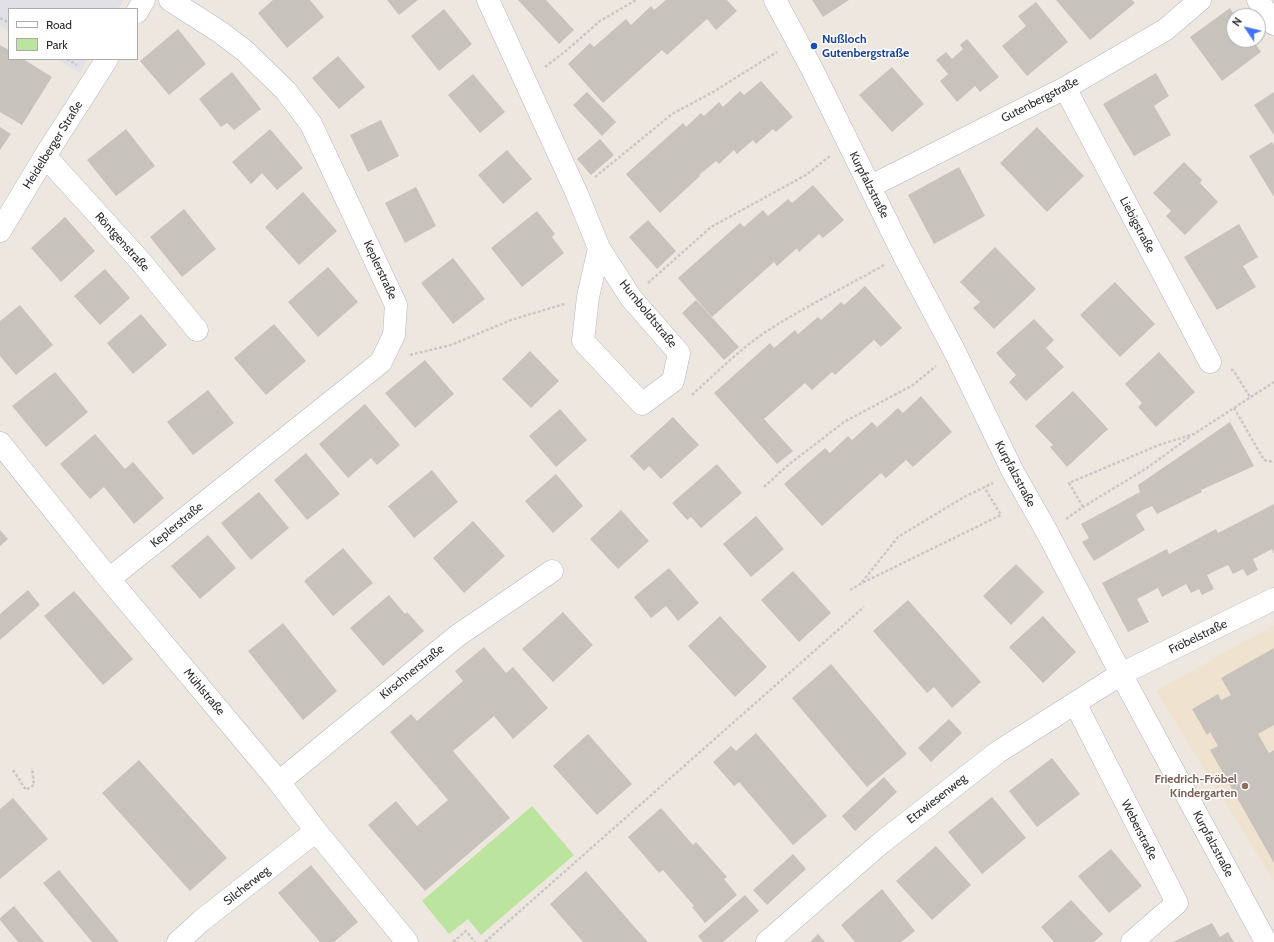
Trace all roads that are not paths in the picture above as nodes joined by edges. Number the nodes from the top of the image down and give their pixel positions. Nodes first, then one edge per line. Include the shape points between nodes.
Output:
1 (144, 0) edge
2 (170, 0) edge
3 (488, 0) edge
4 (775, 0) edge
5 (1200, 0) edge
6 (1258, 0) edge
7 (138, 10) edge
8 (1274, 24) edge
9 (106, 60) edge
10 (1065, 88) junction
11 (45, 156) junction
12 (871, 186) junction
13 (0, 231) edge
14 (599, 248) junction
15 (197, 330) dead end
16 (1210, 362) road end
17 (0, 443) edge
18 (552, 571) dead end
19 (109, 579) junction
20 (1274, 599) edge
21 (1121, 674) junction
22 (1075, 703) junction
23 (279, 782) junction
24 (316, 831) junction
25 (178, 942) edge
26 (407, 942) edge
27 (767, 942) edge
28 (1132, 942) edge
29 (1266, 942) edge

1 - 7 street
2 - 19 street, Keplerstraße via 245,51 286,91 311,124 396,305 394,335 381,362
3 - 14 street, Humboldtstraße
4 - 12 street, Kurpfalzstraße
5 - 10 street, Gutenbergstraße via 1165,30
6 - 8 street
9 - 11 street, Heidelberger Straße
10 - 12 street, Gutenbergstraße
10 - 16 street, Liebigstraße
11 - 13 street, Heidelberger Straße
11 - 15 street, Röntgenstraße via 142,263
12 - 21 street, Kurpfalzstraße, bridge via 1013,472
14 - 14 street, Humboldtstraße via 631,298 679,353 673,381 642,404 582,341 588,297
17 - 19 street, Mühlstraße
18 - 23 street, Kirschnerstraße via 457,636
19 - 23 street, Mühlstraße
20 - 21 street, Fröbelstraße
21 - 22 street, Etzwiesenweg
21 - 29 street, Kurpfalzstraße
22 - 27 street, Etzwiesenweg via 998,752 880,843
22 - 28 street, Weberstraße via 1177,903
23 - 24 street, Mühlstraße
24 - 25 street, Silcherweg
24 - 26 street, Mühlstraße

